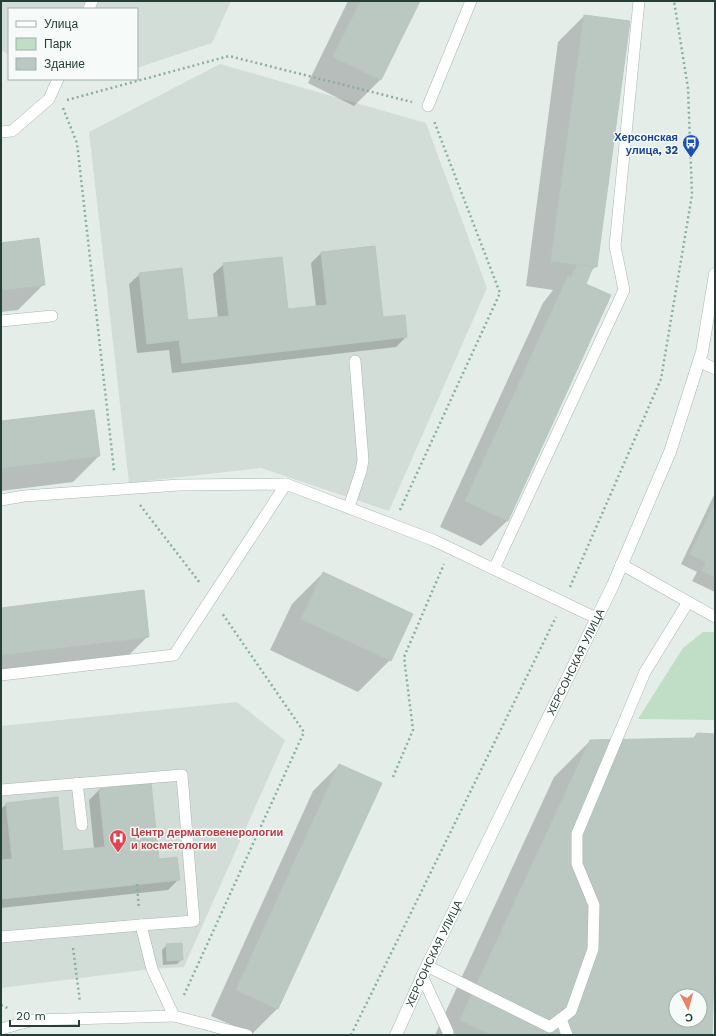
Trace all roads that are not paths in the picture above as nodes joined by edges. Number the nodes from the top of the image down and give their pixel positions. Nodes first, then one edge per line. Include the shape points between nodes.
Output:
1 (471, 1) edge
2 (639, 1) edge
3 (58, 80) edge
4 (428, 106) road end
5 (1, 132) edge
6 (715, 274) edge
7 (52, 316) dead end
8 (1, 321) edge
9 (699, 361) junction
10 (354, 362) dead end
11 (715, 368) edge
12 (286, 484) junction
13 (1, 500) edge
14 (348, 507) junction
15 (621, 564) junction
16 (494, 568) junction
17 (688, 602) junction
18 (715, 617) edge
19 (596, 618) junction
20 (1, 675) edge
21 (77, 784) junction
22 (1, 790) edge
23 (82, 825) dead end
24 (141, 925) junction
25 (1, 938) edge
26 (424, 971) junction
27 (174, 1016) junction
28 (561, 1019) junction
29 (1, 1030) edge
30 (247, 1035) edge
31 (396, 1035) edge
32 (448, 1035) edge
33 (567, 1035) edge

1 - 4 lane
2 - 16 lane via 615,246 624,290
3 - 5 lane via 49,99 12,131
6 - 9 street, ХЕРСОНСКАЯ УЛИЦА
7 - 8 lane
9 - 11 lane
9 - 15 street, ХЕРСОНСКАЯ УЛИЦА via 670,452
10 - 14 lane via 362,460 361,472
12 - 13 lane via 179,485 24,496
12 - 14 lane
12 - 20 lane via 174,655
14 - 16 lane via 433,540
15 - 17 lane
15 - 19 street, ХЕРСОНСКАЯ УЛИЦА
16 - 19 lane
17 - 18 lane
17 - 28 lane via 645,672 577,834 576,864 594,904 593,949 572,1011
19 - 26 street, ХЕРСОНСКАЯ УЛИЦА
21 - 22 lane
21 - 23 lane
21 - 24 lane via 182,775 194,921
24 - 25 lane
24 - 27 lane via 152,969
26 - 28 lane via 474,990 550,1027
26 - 31 street, ХЕРСОНСКАЯ УЛИЦА
26 - 32 lane
27 - 29 lane via 34,1020
27 - 30 lane
28 - 33 lane

